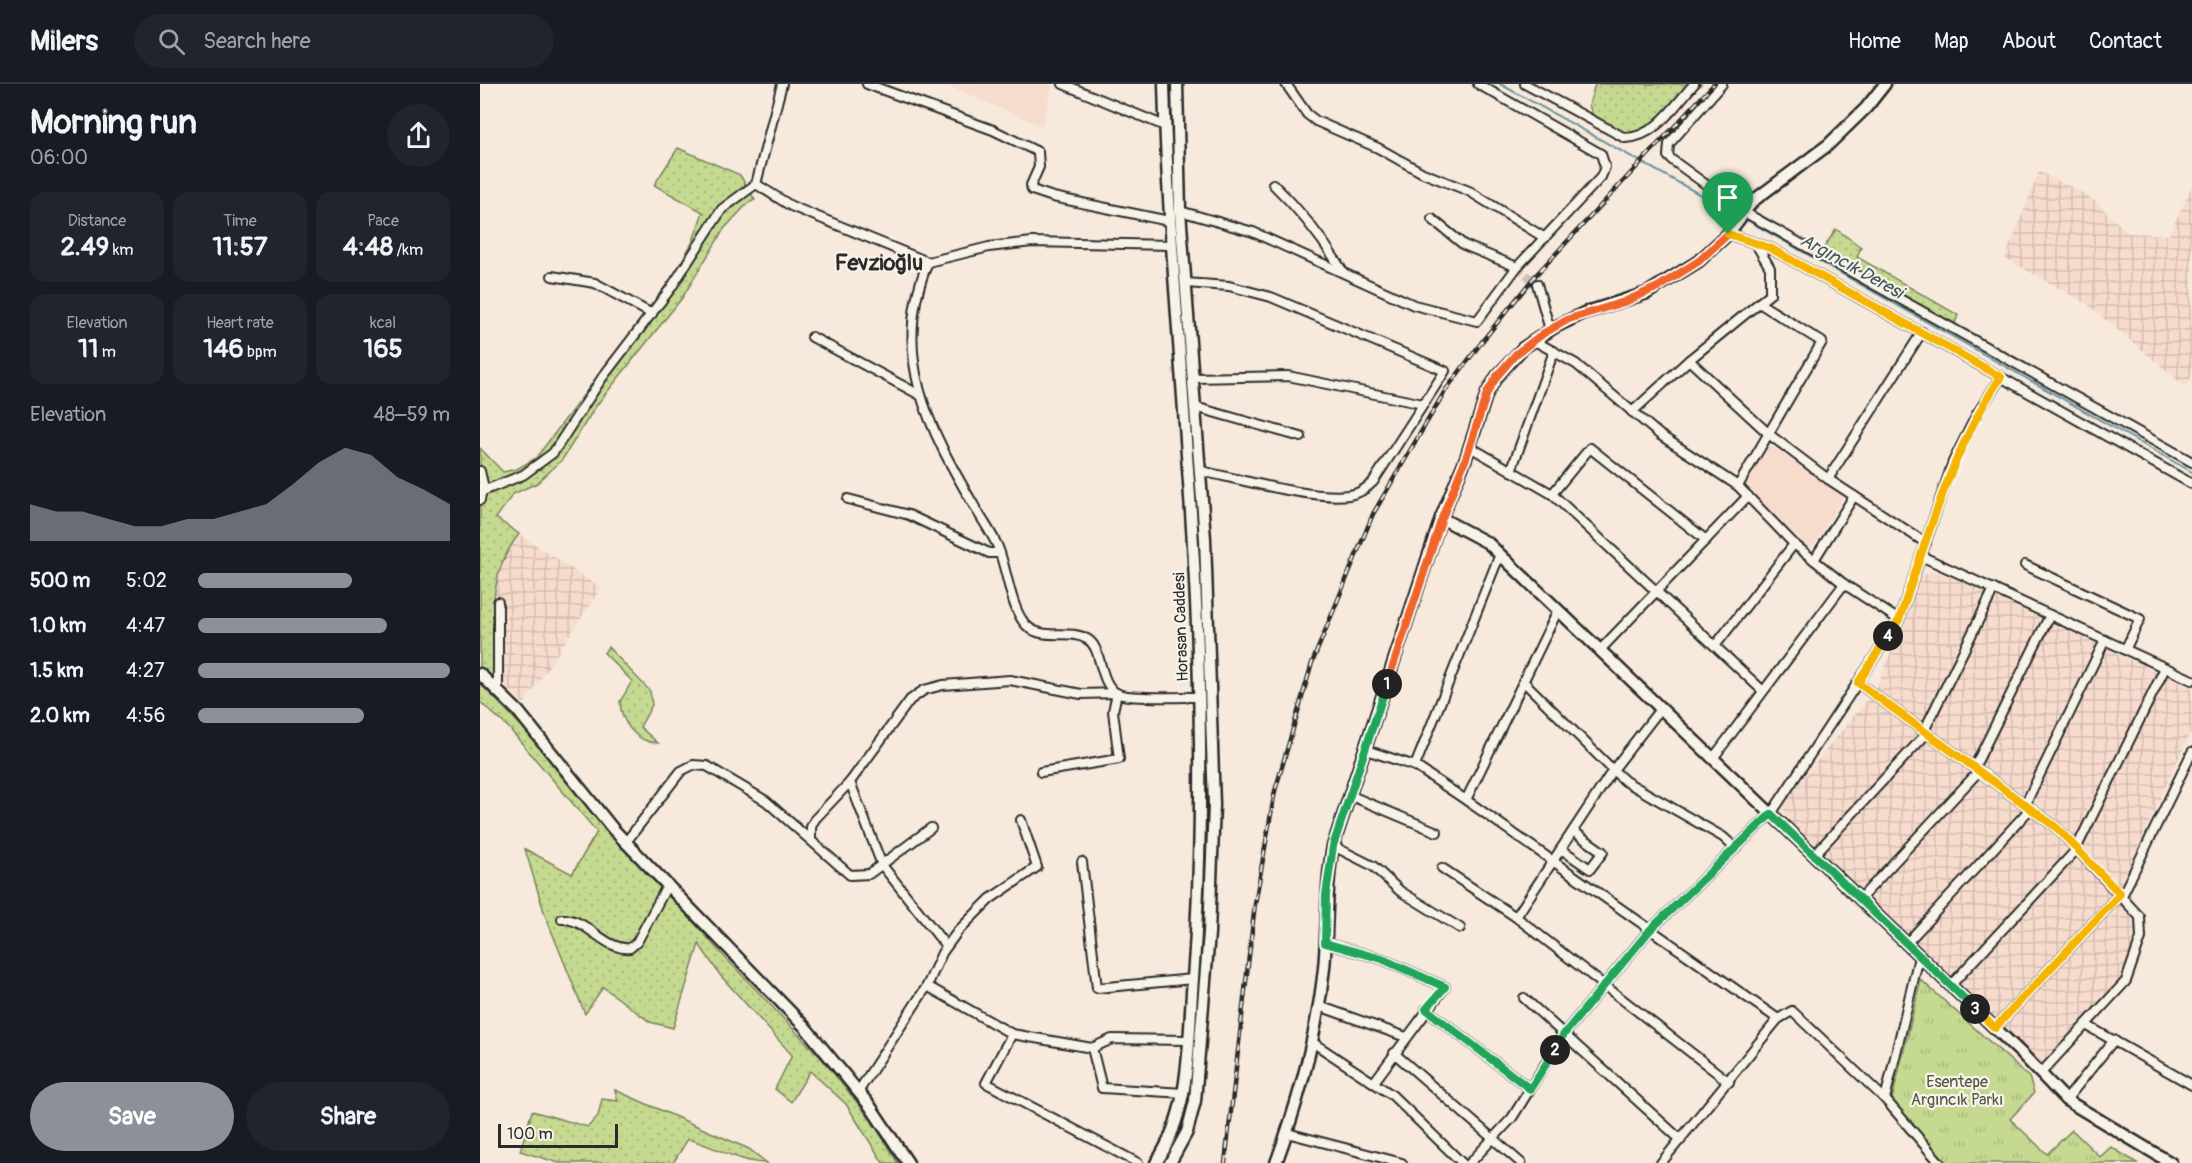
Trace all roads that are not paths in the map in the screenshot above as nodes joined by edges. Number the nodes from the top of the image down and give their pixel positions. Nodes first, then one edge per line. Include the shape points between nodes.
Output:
1 (782, 84) edge
2 (867, 84) edge
3 (1063, 84) edge
4 (1164, 84) edge
5 (1177, 84) edge
6 (1286, 84) edge
7 (1478, 84) edge
8 (1525, 84) edge
9 (1694, 84) edge
10 (1722, 84) edge
11 (1885, 84) edge
12 (1165, 126) junction
13 (756, 184) junction
14 (1273, 184) dead end
15 (1180, 212) junction
16 (1743, 213) junction
17 (1432, 219) dead end
18 (1169, 221) junction
19 (1731, 231) junction
20 (1545, 238) junction
21 (1754, 243) junction
22 (1171, 245) junction
23 (928, 262) junction
24 (1517, 267) junction
25 (1344, 273) junction
26 (552, 276) dead end
27 (1185, 283) junction
28 (1537, 284) tunnel mouth
29 (1759, 303) junction
30 (652, 314) junction
31 (1550, 330) junction
32 (1922, 332) junction
33 (812, 337) dead end
34 (1533, 340) junction
35 (1554, 351) junction
36 (1689, 360) junction
37 (2001, 377) junction
38 (1193, 378) junction
39 (920, 395) junction
40 (1423, 404) junction
41 (1195, 407) junction
42 (1632, 412) junction
43 (1770, 435) junction
44 (1301, 436) dead end
45 (1470, 447) junction
46 (2192, 462) edge
47 (480, 471) edge
48 (1201, 471) junction
49 (1511, 471) junction
50 (1828, 479) junction
51 (2192, 484) edge
52 (1738, 486) junction
53 (483, 491) junction
54 (1552, 494) junction
55 (1748, 496) junction
56 (1854, 496) junction
57 (848, 499) dead end
58 (480, 500) edge
59 (1442, 518) junction
60 (1706, 540) junction
61 (1926, 543) junction
62 (1794, 544) junction
63 (1000, 553) junction
64 (1500, 554) junction
65 (1921, 556) junction
66 (1814, 560) junction
67 (2025, 565) dead end
68 (1844, 584) junction
69 (1994, 589) junction
70 (1657, 591) junction
71 (498, 602) dead end
72 (1558, 610) junction
73 (2049, 615) junction
74 (1899, 620) junction
75 (2105, 640) junction
76 (1715, 646) junction
77 (1600, 650) junction
78 (2125, 650) junction
79 (2165, 668) junction
80 (480, 674) edge
81 (2192, 680) edge
82 (1523, 681) junction
83 (1858, 683) junction
84 (498, 691) junction
85 (1763, 692) junction
86 (1117, 693) junction
87 (1198, 697) junction
88 (1661, 708) junction
89 (1926, 732) junction
90 (1366, 750) junction
91 (2192, 752) edge
92 (1713, 757) junction
93 (1415, 766) junction
94 (1613, 770) junction
95 (1977, 770) junction
96 (1041, 772) dead end
97 (850, 782) junction
98 (1349, 795) junction
99 (1466, 800) junction
100 (2028, 807) junction
101 (1771, 814) junction
102 (1021, 820) dead end
103 (931, 828) dead end
104 (1573, 831) junction
105 (1437, 832) dead end
106 (811, 839) junction
107 (627, 842) junction
108 (1333, 846) junction
109 (1736, 848) junction
110 (1561, 849) junction
111 (2077, 849) junction
112 (1814, 855) junction
113 (1082, 862) dead end
114 (1552, 862) junction
115 (882, 865) junction
116 (1442, 868) dead end
117 (668, 884) junction
118 (2121, 895) junction
119 (1860, 899) junction
120 (1516, 916) junction
121 (562, 920) dead end
122 (1461, 928) dead end
123 (1650, 930) junction
124 (1325, 943) junction
125 (1906, 944) junction
126 (946, 946) junction
127 (1919, 957) junction
128 (1193, 979) junction
129 (1605, 984) junction
130 (927, 986) junction
131 (1950, 986) junction
132 (1524, 998) dead end
133 (1319, 1006) junction
134 (1426, 1009) junction
135 (1778, 1019) junction
136 (2086, 1025) junction
137 (1995, 1028) junction
138 (1012, 1034) junction
139 (1564, 1034) junction
140 (1406, 1037) junction
141 (1188, 1040) junction
142 (2114, 1040) junction
143 (1312, 1042) junction
144 (1092, 1048) junction
145 (1394, 1053) junction
146 (2041, 1073) junction
147 (1374, 1082) junction
148 (1729, 1082) junction
149 (2192, 1085) edge
150 (1530, 1089) junction
151 (858, 1092) junction
152 (1184, 1093) junction
153 (1885, 1099) junction
154 (2066, 1100) junction
155 (1287, 1133) junction
156 (1491, 1140) junction
157 (1681, 1140) junction
158 (908, 1163) edge
159 (1138, 1163) edge
160 (1156, 1163) edge
161 (1170, 1163) edge
162 (1276, 1163) edge
163 (1402, 1163) edge
164 (1462, 1163) edge
165 (1470, 1163) edge
166 (1521, 1163) edge
167 (1661, 1163) edge
168 (1940, 1163) edge
169 (2171, 1163) edge

1 - 13 street
2 - 18 street via 993,130 1038,152 1039,167 1032,189 1053,197
3 - 12 street
4 - 12 street, Horasan Caddesi
5 - 15 street, Horasan Caddesi
6 - 20 street via 1316,122 1469,191
7 - 20 street via 1603,157 1601,177
8 - 9 street via 1625,138 1652,129
10 - 16 street via 1669,144 1668,156
11 - 16 street via 1834,139 1758,196
12 - 18 street, Horasan Caddesi
13 - 23 street via 791,206
13 - 30 street via 722,209
14 - 25 street via 1323,240
15 - 25 street via 1253,232
15 - 27 street, Horasan Caddesi
16 - 19 street
16 - 46 street
17 - 24 street via 1464,245
18 - 22 street, Horasan Caddesi
19 - 21 street
19 - 31 street via 1699,261 1658,287 1584,313
20 - 24 street
21 - 29 street via 1764,254 1771,275 1770,294
21 - 32 street via 1770,248
22 - 23 street via 1032,242 989,247
22 - 87 street, Horasan Caddesi via 1188,456
23 - 39 street via 918,289 912,327 913,365
24 - 25 street via 1477,321 1414,304
26 - 30 street via 595,283
27 - 38 street, Horasan Caddesi
27 - 40 street via 1229,286 1271,297 1445,371
28 - 31 street
29 - 36 street
29 - 43 street via 1822,342
30 - 53 street via 602,378 552,453 523,475
31 - 34 street
32 - 37 street
32 - 50 street
33 - 39 street
34 - 35 street
34 - 45 street via 1509,361 1492,384
35 - 42 street via 1576,364
35 - 49 street
36 - 42 street
36 - 43 street
37 - 51 street
37 - 61 street via 1961,446
38 - 40 street via 1288,376
38 - 41 street, Horasan Caddesi
39 - 63 street
40 - 48 street via 1373,482 1356,494 1299,491
41 - 44 street
41 - 48 street, Horasan Caddesi
42 - 52 street
43 - 50 street
43 - 52 street
45 - 49 street
45 - 59 street
47 - 53 street
48 - 161 street, Horasan Caddesi via 1211,680 1212,887 1193,1112 1188,1132
49 - 54 street
50 - 56 street
52 - 55 street
53 - 58 street
54 - 60 street via 1590,448
54 - 70 street
55 - 60 street
55 - 62 street
56 - 61 street
56 - 66 street
57 - 63 street via 909,514 989,553
59 - 64 street via 1478,536
59 - 90 street
60 - 70 street
61 - 65 street
62 - 66 street
62 - 76 street
63 - 86 street via 1019,615 1026,625 1041,634 1079,636 1090,641 1106,681
64 - 72 street
64 - 93 street
65 - 69 street
65 - 74 street
66 - 68 street
67 - 78 street via 2140,619
68 - 74 street
68 - 85 street
69 - 73 street
69 - 89 street
70 - 76 street
70 - 77 street
71 - 84 street
72 - 77 street
72 - 82 street
73 - 75 street
73 - 95 street
74 - 83 street
75 - 78 street
75 - 100 street
76 - 85 street
77 - 88 street
78 - 79 street
79 - 81 street
79 - 111 street
80 - 84 street
82 - 94 street
82 - 99 street
83 - 89 street
83 - 101 street
84 - 107 street
85 - 92 street
86 - 87 street
86 - 96 street via 1113,711 1119,759
86 - 97 street via 1081,694 1010,680 930,687 910,700
87 - 128 street, Horasan Caddesi via 1199,855
88 - 92 street
88 - 94 street
89 - 95 street
89 - 112 street
90 - 93 street
90 - 98 street
91 - 118 street
92 - 101 street
93 - 99 street
94 - 104 street
94 - 109 street
95 - 100 street
95 - 119 street
97 - 106 street via 813,822
97 - 115 street
98 - 105 street
98 - 108 street
99 - 114 street
100 - 111 street
100 - 125 street
101 - 109 street
101 - 112 street
102 - 126 street via 1037,867 990,899
103 - 115 street
104 - 110 street
104 - 110 street via 1603,852 1590,869
106 - 107 street via 766,801 707,766 696,764 681,771
106 - 115 street via 842,872 850,875 864,875
107 - 117 street
108 - 122 street via 1373,866 1400,891
108 - 124 street
109 - 123 street
110 - 114 street
111 - 118 street
111 - 131 street
112 - 119 street
113 - 128 street via 1097,988
114 - 120 street
114 - 123 street
115 - 126 street
116 - 120 street
117 - 121 street via 630,948 620,948 572,920
117 - 151 street via 805,1028
118 - 136 street via 2140,916 2141,938 2126,981
118 - 137 street
119 - 125 street
120 - 129 street
123 - 129 street
123 - 135 street
124 - 133 street
124 - 134 street via 1382,959 1445,987
125 - 127 street
126 - 130 street
127 - 131 street
127 - 153 street
128 - 141 street, Horasan Caddesi
129 - 139 street
129 - 148 street
130 - 138 street
130 - 151 street
131 - 137 street
132 - 139 street
133 - 140 street
133 - 143 street
134 - 140 street
134 - 150 street
135 - 148 street
135 - 153 street via 1791,1011
136 - 142 street
136 - 146 street
137 - 146 street
138 - 144 street
138 - 159 street via 986,1083
139 - 150 street
139 - 157 street
140 - 145 street
141 - 144 street via 1112,1039
141 - 152 street, Horasan Caddesi
142 - 149 street
142 - 154 street
143 - 147 street
143 - 155 street
144 - 152 street via 1102,1088
145 - 147 street
145 - 156 street
146 - 154 street
147 - 164 street via 1410,1111
148 - 157 street
150 - 156 street via 1512,1118
151 - 158 street
152 - 160 street, Horasan Caddesi via 1175,1130
153 - 168 street
154 - 169 street
155 - 162 street
155 - 163 street
156 - 165 street
156 - 166 street
157 - 167 street

